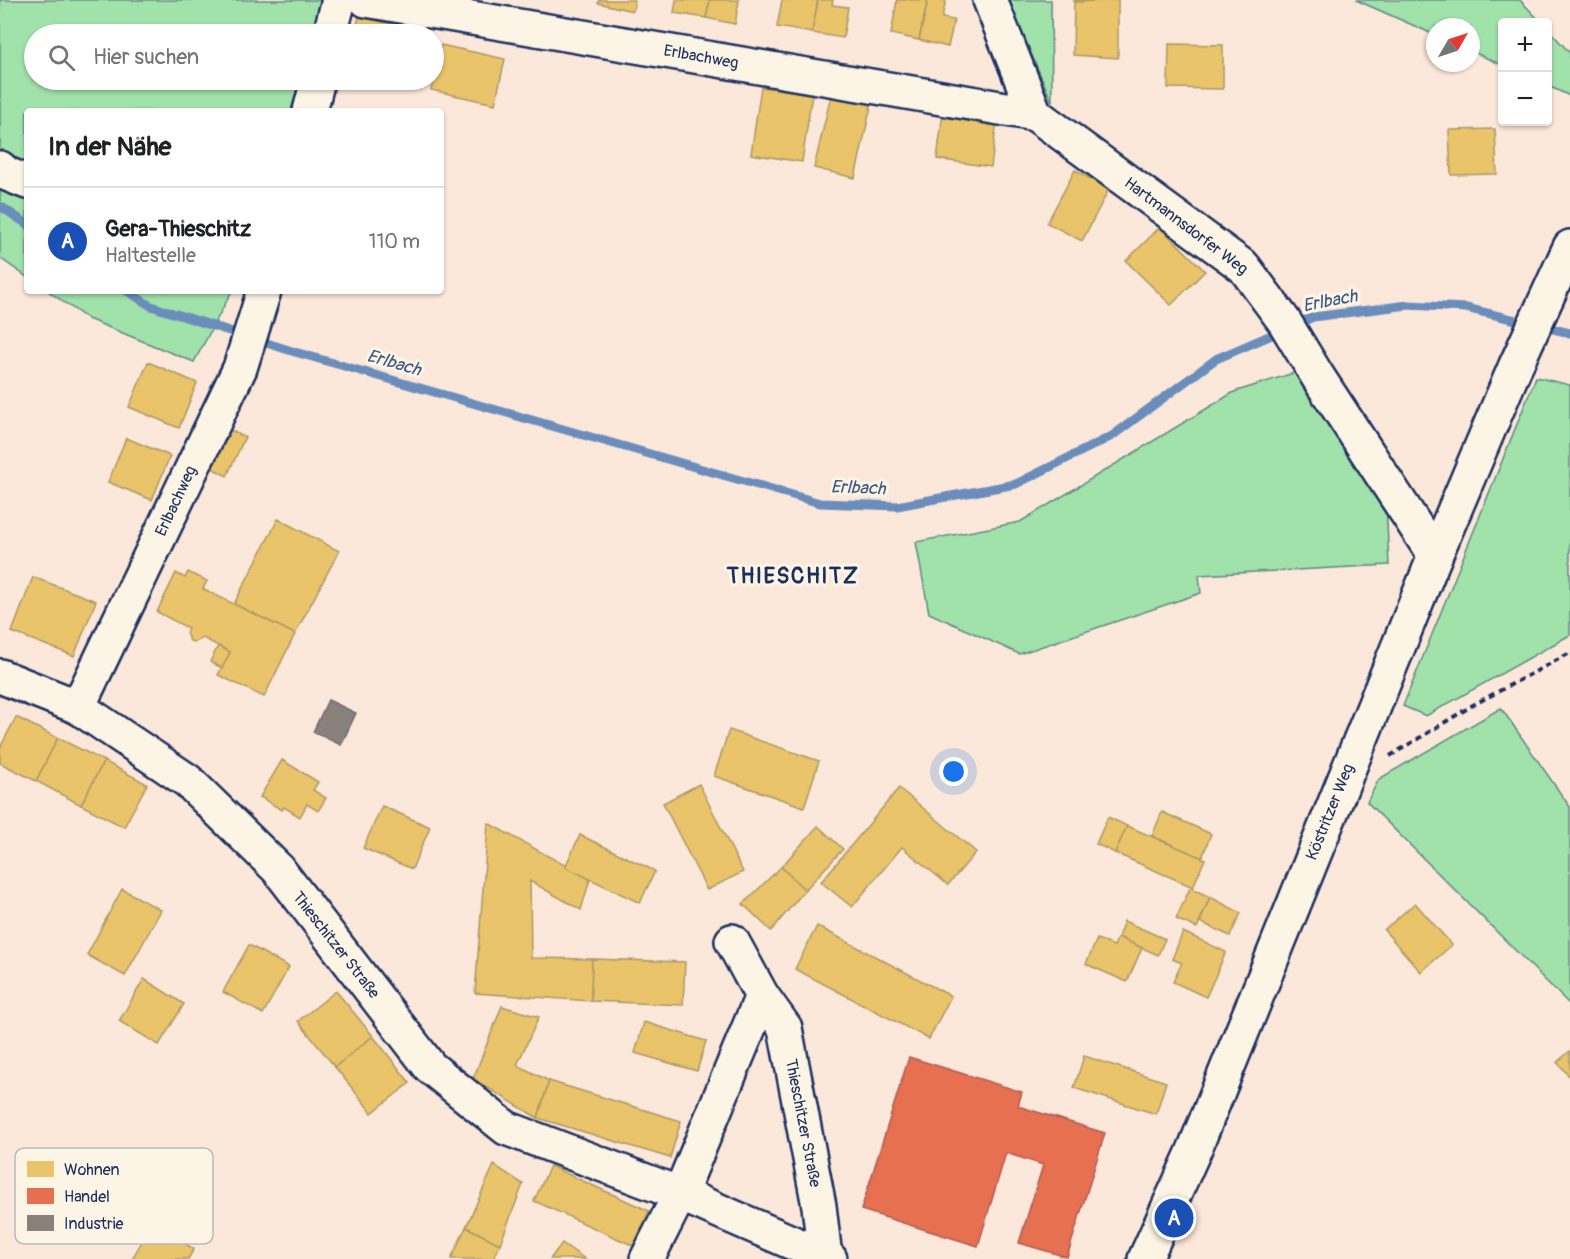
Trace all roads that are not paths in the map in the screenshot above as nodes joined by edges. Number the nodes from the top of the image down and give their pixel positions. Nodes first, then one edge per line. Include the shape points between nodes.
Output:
1 (339, 0) edge
2 (366, 0) edge
3 (990, 0) edge
4 (333, 24) edge
5 (315, 90) edge
6 (311, 108) edge
7 (1035, 114) junction
8 (0, 168) edge
9 (24, 181) edge
10 (1570, 247) edge
11 (256, 304) edge
12 (1435, 556) junction
13 (0, 676) edge
14 (78, 707) junction
15 (732, 941) dead end
16 (762, 996) junction
17 (680, 1194) junction
18 (827, 1258) edge
19 (647, 1259) edge
20 (1145, 1259) edge

1 - 4 street
2 - 7 street, Erlbachweg
3 - 7 street
5 - 6 street
7 - 12 street, Hartmannsdorfer Weg via 1244,267 1284,321
8 - 9 street
10 - 12 street, Köstritzer Weg
11 - 14 street, Erlbachweg via 240,368
12 - 20 street, Köstritzer Weg via 1193,1153
13 - 14 street, Thieschitzer Straße
14 - 17 street, Thieschitzer Straße via 188,781 278,869 430,1067 506,1128
15 - 16 street, Thieschitzer Straße
16 - 17 street
16 - 18 street, Thieschitzer Straße via 785,1028
17 - 18 street, Thieschitzer Straße
17 - 19 street

